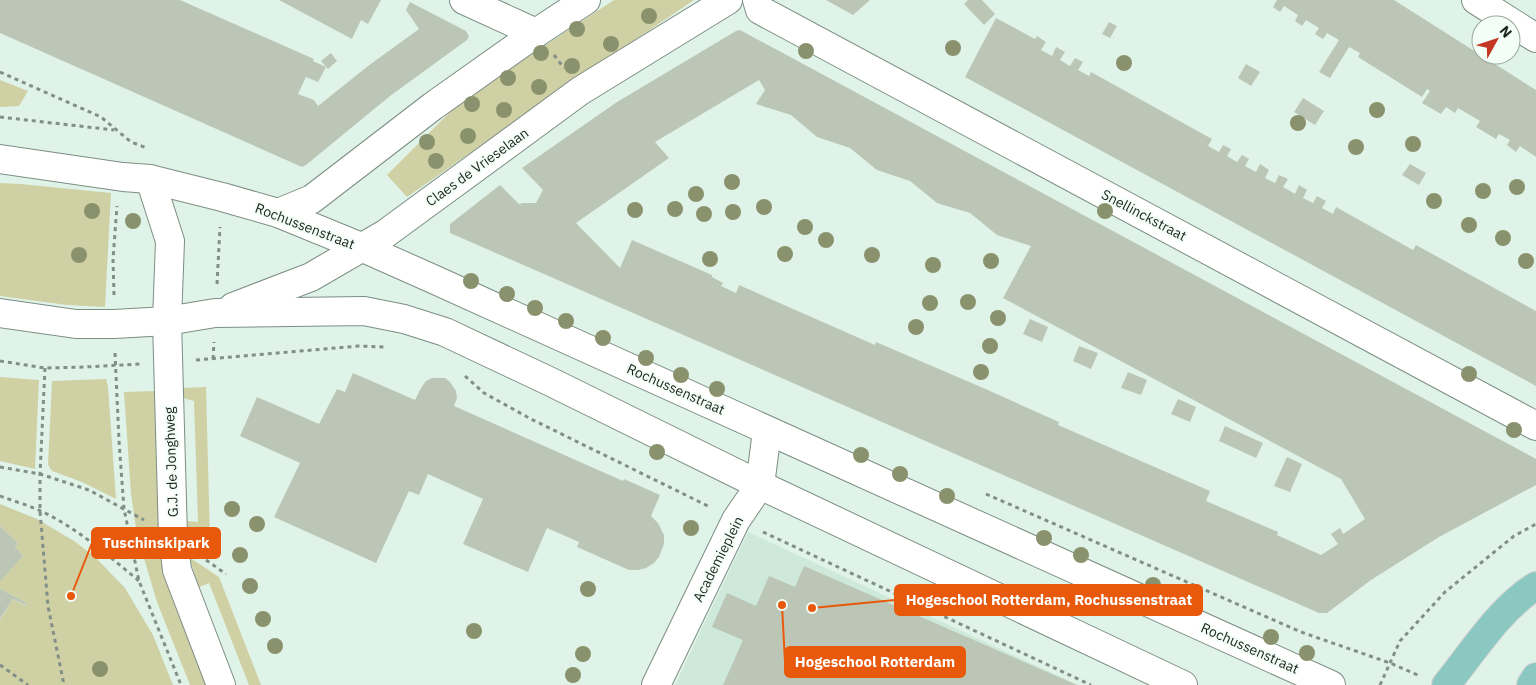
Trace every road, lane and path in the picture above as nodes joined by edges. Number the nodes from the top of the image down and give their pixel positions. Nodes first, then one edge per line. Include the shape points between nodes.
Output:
1 (464, 0) edge
2 (586, 0) edge
3 (728, 0) edge
4 (757, 0) edge
5 (1476, 0) edge
6 (536, 33) junction
7 (1536, 38) edge
8 (0, 72) edge
9 (580, 91) junction
10 (0, 117) edge
11 (131, 142) dead end
12 (0, 159) edge
13 (123, 177) junction
14 (150, 179) junction
15 (222, 197) junction
16 (278, 213) junction
17 (361, 247) junction
18 (0, 313) edge
19 (215, 313) junction
20 (167, 321) junction
21 (114, 324) junction
22 (388, 347) dead end
23 (214, 359) junction
24 (0, 361) edge
25 (169, 362) junction
26 (116, 366) junction
27 (45, 368) junction
28 (464, 376) dead end
29 (1536, 426) edge
30 (767, 431) junction
31 (0, 467) edge
32 (40, 474) junction
33 (760, 485) junction
34 (0, 496) edge
35 (124, 509) junction
36 (40, 511) junction
37 (736, 520) junction
38 (1536, 524) edge
39 (174, 537) junction
40 (226, 574) dead end
41 (139, 581) junction
42 (1533, 582) edge
43 (1390, 663) junction
44 (0, 665) edge
45 (1536, 677) edge
46 (1435, 682) edge
47 (28, 685) edge
48 (64, 685) edge
49 (181, 685) edge
50 (221, 685) edge
51 (656, 685) edge
52 (1091, 685) edge
53 (1183, 685) edge
54 (1331, 685) edge
55 (1380, 685) edge
56 (1531, 685) edge

1 - 6 street
2 - 6 street
3 - 9 street, Claes de Vrieselaan
4 - 29 street, Snellinckstraat via 760,10
5 - 7 street
6 - 9 path
6 - 16 street via 433,106 312,199
8 - 10 path via 101,117 115,130
9 - 17 street, Claes de Vrieselaan via 385,234
11 - 13 path
12 - 13 street, Rochussenstraat
13 - 14 street, Rochussenstraat
13 - 21 path via 114,237
14 - 15 street, Rochussenstraat
14 - 20 street, G.J. de Jonghweg via 170,241
15 - 16 street, Rochussenstraat
15 - 19 path
16 - 17 street, Rochussenstraat
17 - 19 street, Claes de Vrieselaan via 311,277
17 - 30 street, Rochussenstraat
18 - 21 street via 76,324
19 - 20 street
19 - 23 path
19 - 33 street via 364,311 404,319 445,332
20 - 21 street
20 - 25 street, G.J. de Jonghweg
21 - 26 path
22 - 23 path via 359,346
23 - 25 path
24 - 27 path
25 - 26 path
25 - 39 street, G.J. de Jonghweg
26 - 27 path
26 - 35 path
27 - 32 path
28 - 37 path via 484,394 531,419
30 - 33 street, Academieplein
30 - 54 street, Rochussenstraat
31 - 32 path
32 - 35 path via 89,490
32 - 36 path
33 - 37 street, Academieplein
33 - 53 street
34 - 36 path
35 - 39 path
35 - 41 path
36 - 41 path via 104,552
36 - 48 path via 48,606
37 - 51 street, Academieplein
37 - 52 path
38 - 43 path via 1514,536 1445,592 1400,642
39 - 40 path
39 - 50 street, G.J. de Jonghweg via 177,570
41 - 49 path
42 - 46 main road
43 - 46 path
43 - 55 path
44 - 47 path
45 - 56 main road

